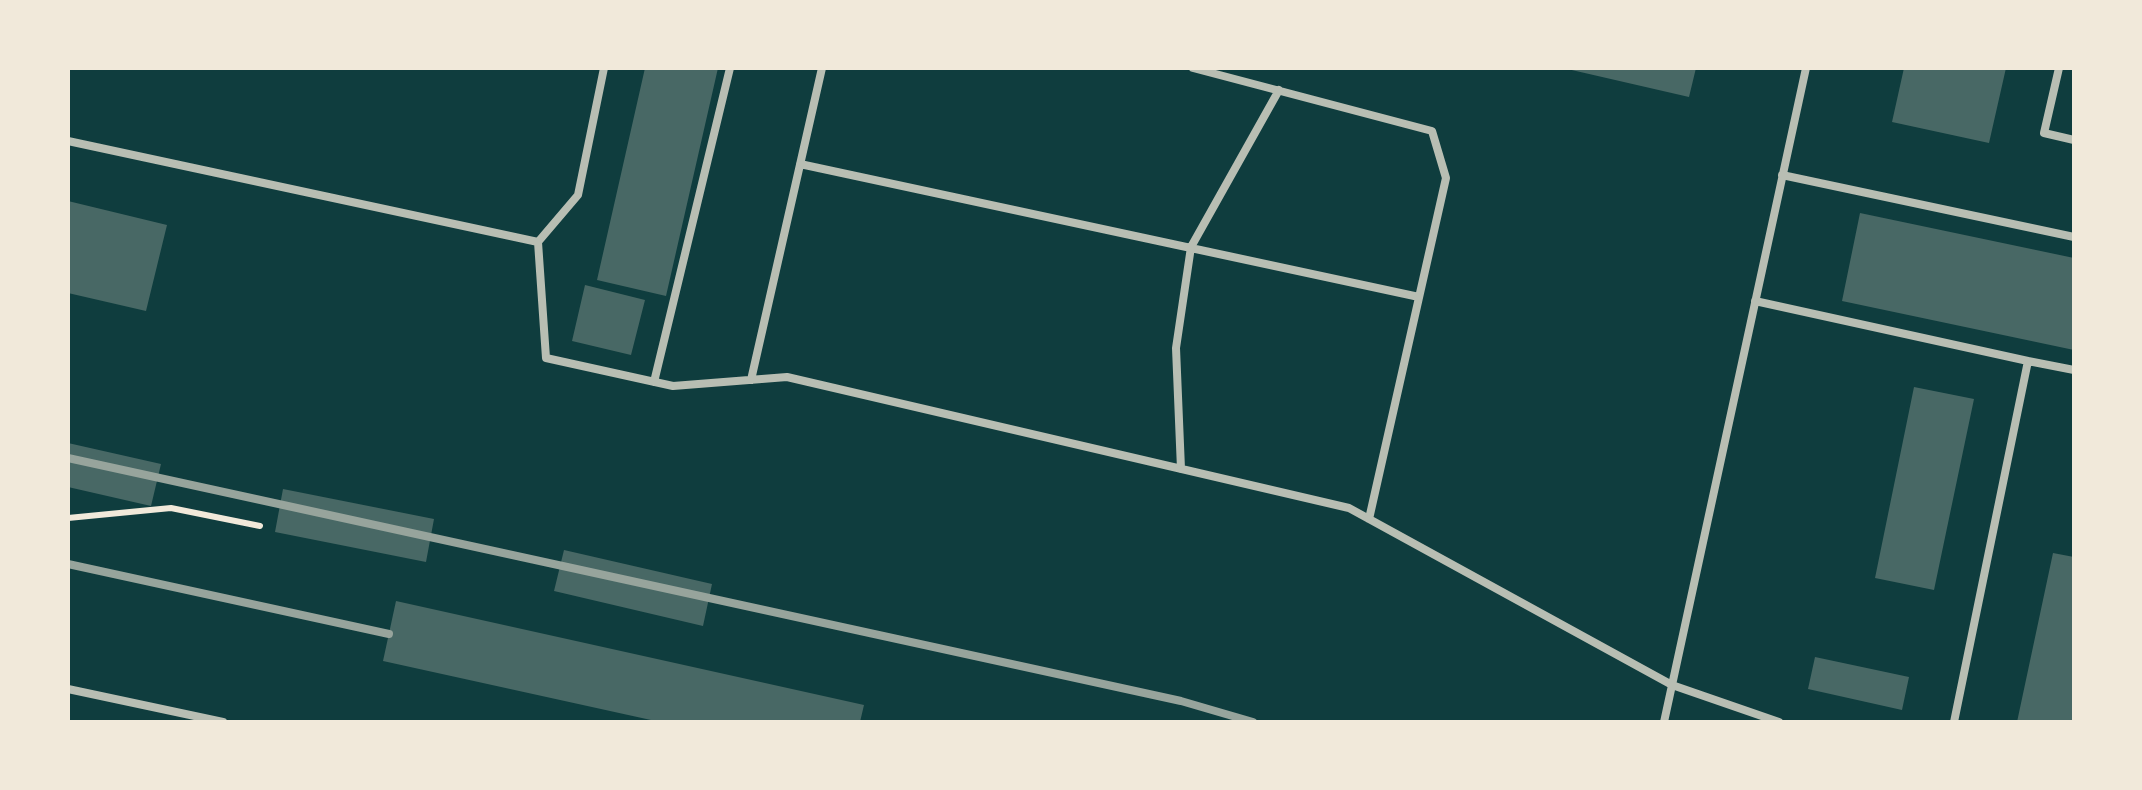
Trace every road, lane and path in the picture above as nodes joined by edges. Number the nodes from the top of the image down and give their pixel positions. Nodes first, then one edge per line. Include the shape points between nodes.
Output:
1 (604, 68) edge
2 (730, 68) edge
3 (822, 68) edge
4 (1194, 68) edge
5 (1806, 68) edge
6 (2059, 68) edge
7 (1280, 90) junction
8 (2074, 140) edge
9 (68, 141) edge
10 (800, 164) junction
11 (1782, 176) junction
12 (2074, 237) edge
13 (538, 242) junction
14 (1191, 248) junction
15 (1419, 297) junction
16 (1755, 301) junction
17 (2028, 361) junction
18 (2074, 370) edge
19 (750, 380) junction
20 (654, 382) junction
21 (1181, 469) junction
22 (68, 518) edge
23 (1369, 519) junction
24 (260, 526) dead end
25 (1672, 685) junction
26 (68, 690) edge
27 (223, 722) edge
28 (1664, 722) edge
29 (1779, 722) edge
30 (1954, 722) edge

1 - 13 lane via 578,195
2 - 20 lane
3 - 10 lane
4 - 7 lane
5 - 11 lane
6 - 8 lane via 2044,133
7 - 14 lane
7 - 15 lane via 1432,131 1446,178
9 - 13 lane
10 - 14 lane
10 - 19 lane
11 - 12 lane
11 - 16 lane
13 - 20 lane via 546,358
14 - 15 lane
14 - 21 lane via 1176,348
15 - 23 lane
16 - 17 lane
16 - 25 lane
17 - 18 lane
17 - 30 lane
19 - 20 lane
19 - 21 lane via 787,376
21 - 23 lane via 1349,508
22 - 24 path via 171,508
23 - 25 lane
25 - 28 lane
25 - 29 lane
26 - 27 lane

